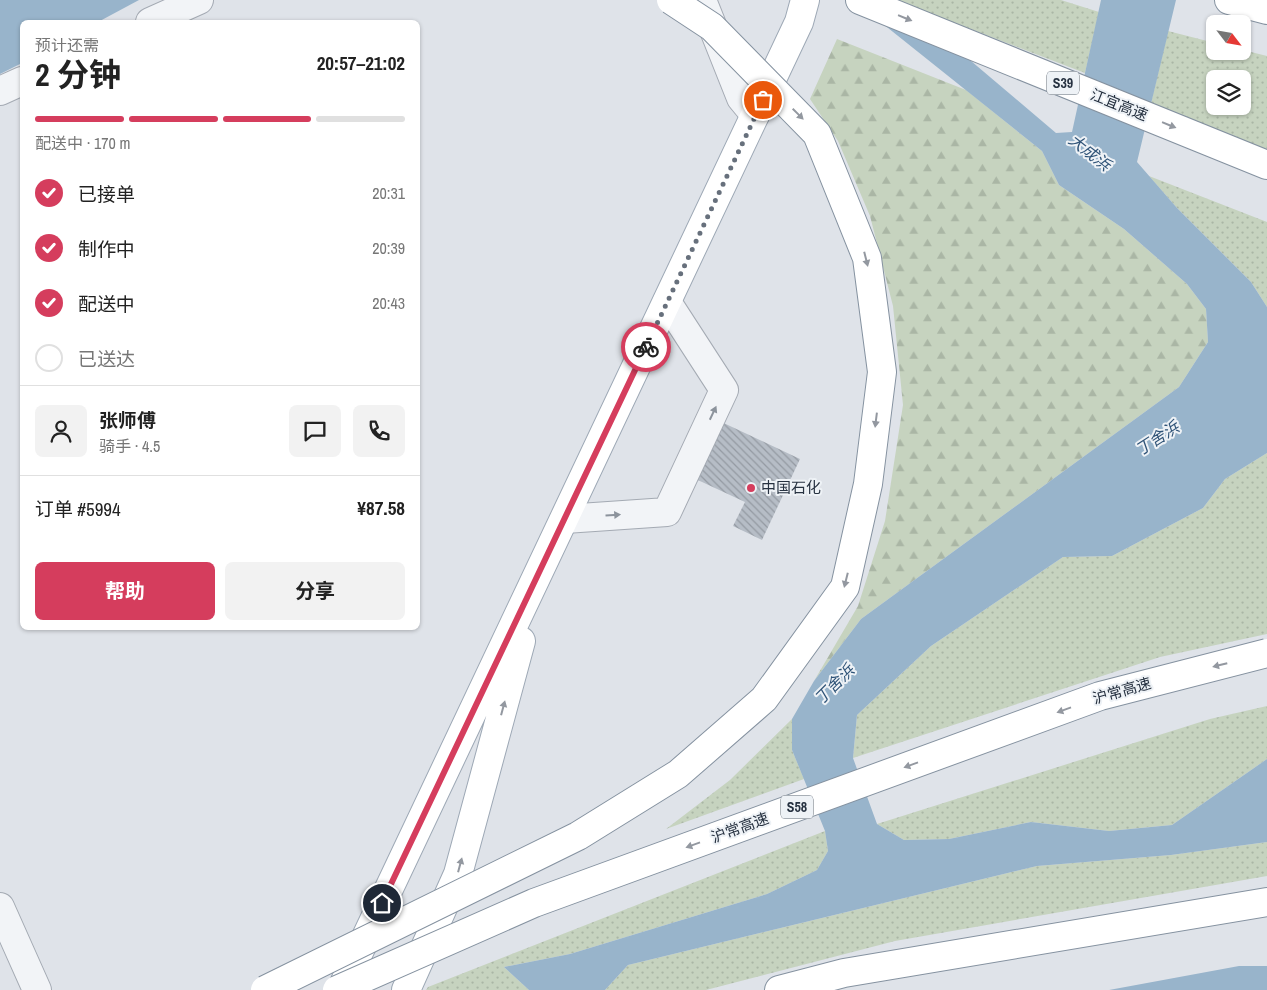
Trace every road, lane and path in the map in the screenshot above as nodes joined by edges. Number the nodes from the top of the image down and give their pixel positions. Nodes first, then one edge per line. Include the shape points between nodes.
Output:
1 (199, 0) edge
2 (671, 0) edge
3 (702, 0) edge
4 (804, 0) edge
5 (860, 0) edge
6 (1229, 0) edge
7 (1238, 0) edge
8 (1267, 6) edge
9 (1267, 10) edge
10 (154, 20) edge
11 (20, 82) edge
12 (0, 91) edge
13 (755, 115) junction
14 (1267, 165) edge
15 (667, 302) junction
16 (565, 519) junction
17 (539, 573) junction
18 (1267, 653) edge
19 (1267, 902) edge
20 (0, 907) edge
21 (1267, 919) edge
22 (844, 973) junction
23 (37, 990) edge
24 (265, 990) edge
25 (337, 990) edge
26 (341, 990) edge
27 (406, 990) edge
28 (779, 990) edge

1 - 10 street
2 -> 24 main road, bridge via 712,27 817,134 867,258 882,372 868,484 844,587 764,699 678,774 578,836
3 - 13 street via 740,98
4 - 13 main road via 799,22
5 -> 14 main road, 江宜高速 / S39
6 - 9 main road
7 - 8 main road
11 - 12 street
13 - 15 main road
15 - 16 main road
16 -> 15 street via 667,512 724,390
16 - 17 main road
17 - 26 main road
27 -> 17 main road via 458,874
18 -> 25 main road, 沪常高速 / S58, bridge via 1100,696 534,903
19 - 22 main road
20 - 23 street
21 - 22 main road
22 - 28 main road

